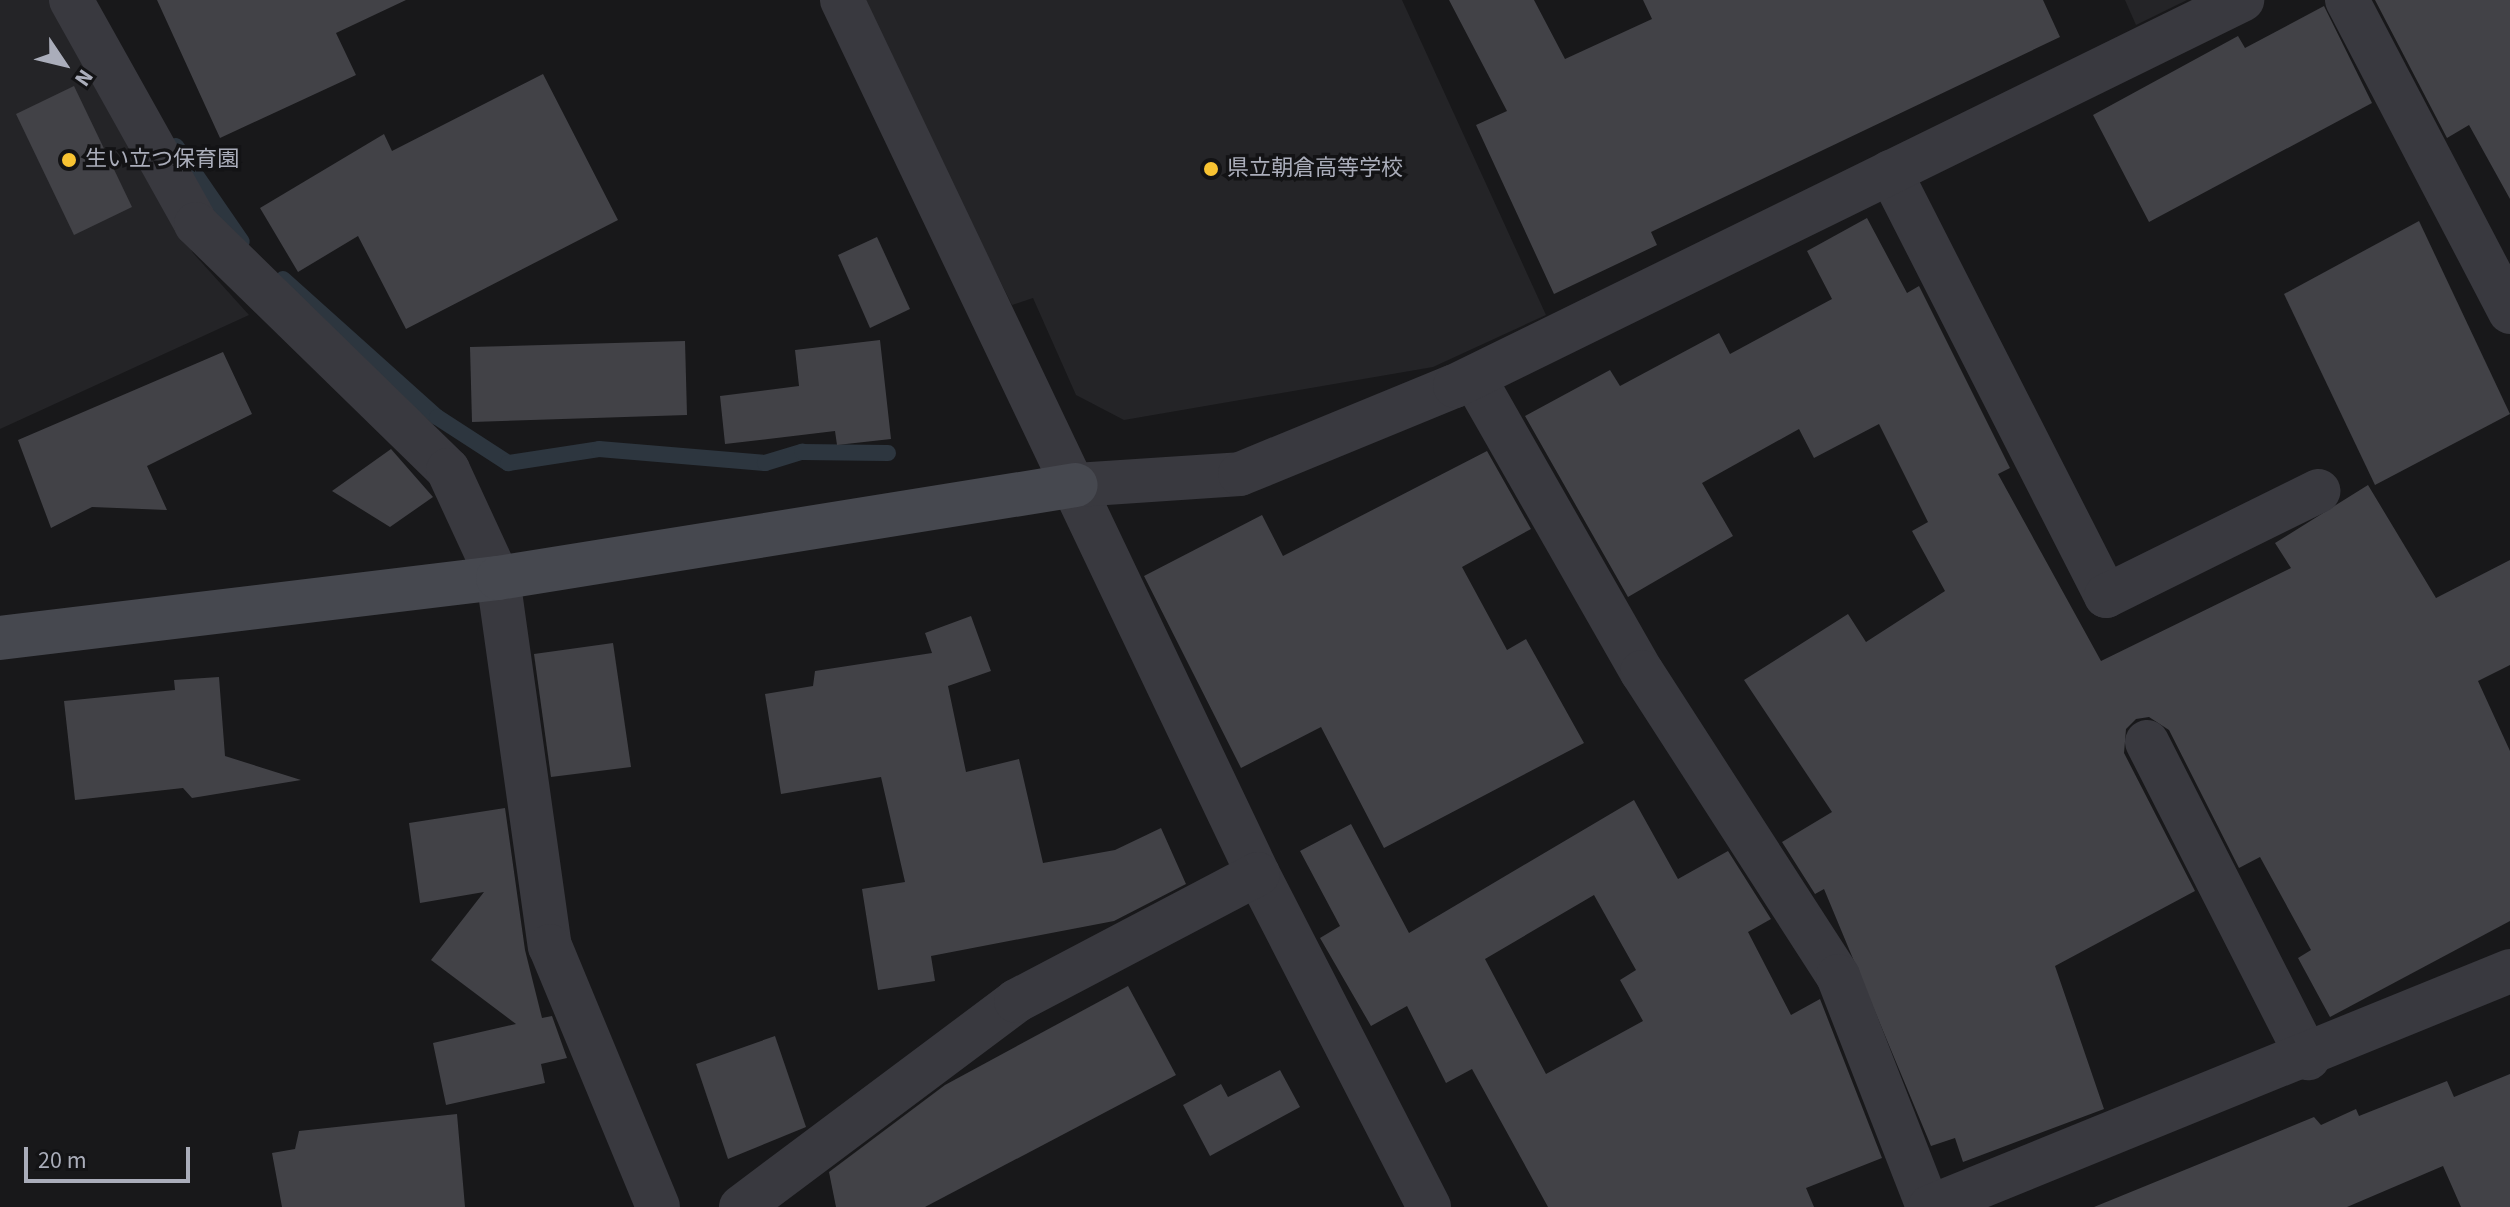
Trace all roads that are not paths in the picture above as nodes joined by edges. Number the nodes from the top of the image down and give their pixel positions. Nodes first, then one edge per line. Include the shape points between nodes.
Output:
1 (71, 0) edge
2 (842, 0) edge
3 (2242, 0) edge
4 (2347, 0) edge
5 (1890, 172) junction
6 (2505, 288) edge
7 (1474, 378) junction
8 (1076, 485) junction
9 (2318, 491) dead end
10 (498, 578) junction
11 (0, 638) edge
12 (2147, 742) dead end
13 (1258, 874) junction
14 (2510, 971) edge
15 (2308, 1058) junction
16 (658, 1207) edge
17 (741, 1207) edge
18 (1429, 1207) edge
19 (1929, 1207) edge

1 - 10 street via 196,224 448,470
2 - 8 street
3 - 5 street
4 - 6 street
5 - 7 street
5 - 9 street via 2106,596
7 - 8 street via 1240,474
7 - 19 street via 1642,672 1838,976
8 - 10 street
8 - 13 street
10 - 11 street
10 - 16 street via 550,946
12 - 15 street
13 - 17 street via 1016,1001
13 - 18 street
14 - 15 street
15 - 19 street

